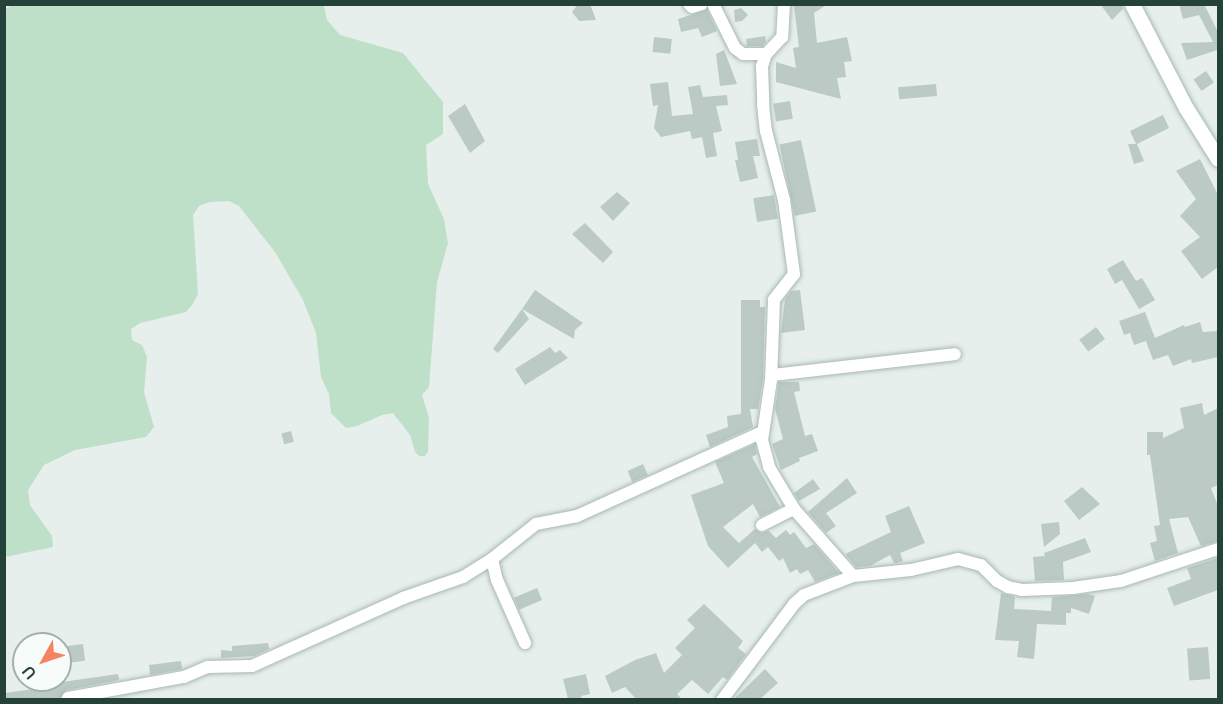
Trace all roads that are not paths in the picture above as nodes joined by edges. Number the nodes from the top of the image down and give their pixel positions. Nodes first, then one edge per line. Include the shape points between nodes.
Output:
1 (689, 4) edge
2 (702, 4) edge
3 (713, 4) edge
4 (784, 4) edge
5 (1132, 4) edge
6 (766, 54) junction
7 (1218, 159) edge
8 (955, 354) dead end
9 (771, 375) junction
10 (762, 432) junction
11 (794, 509) junction
12 (762, 525) dead end
13 (1218, 549) edge
14 (492, 559) junction
15 (852, 576) junction
16 (525, 643) dead end
17 (68, 699) edge
18 (722, 699) edge

1 - 2 street via 692,8
3 - 6 street via 735,48 743,54
4 - 6 street via 782,37
5 - 7 street
6 - 9 street via 762,66 765,122 784,200 794,274 774,300
8 - 9 street
9 - 10 street
10 - 11 street via 769,467
10 - 14 street via 577,516 536,524
11 - 12 street
11 - 15 street
13 - 15 street via 1117,581 1073,588 1022,590 997,581 981,565 958,559 911,570
14 - 16 street via 497,580
14 - 17 street via 463,577 404,598 252,666 208,667 184,677
15 - 18 street via 804,595 794,604

